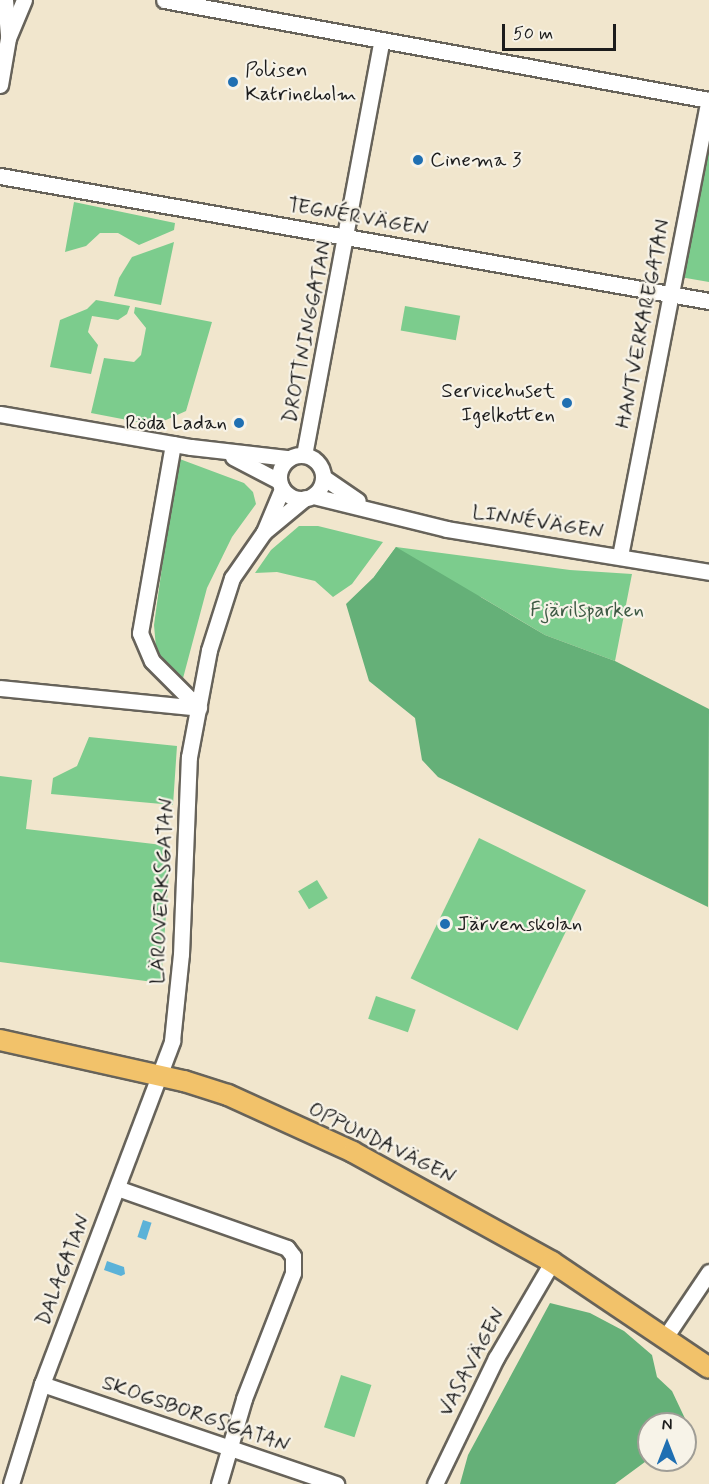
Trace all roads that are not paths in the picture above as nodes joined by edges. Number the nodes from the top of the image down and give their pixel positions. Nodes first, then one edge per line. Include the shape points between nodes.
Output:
1 (5, 0) edge
2 (24, 0) edge
3 (165, 0) edge
4 (8, 38) junction
5 (382, 40) junction
6 (0, 85) edge
7 (709, 100) edge
8 (0, 176) edge
9 (348, 236) junction
10 (670, 294) junction
11 (709, 301) edge
12 (0, 414) edge
13 (173, 444) junction
14 (219, 451) junction
15 (304, 455) junction
16 (288, 458) junction
17 (323, 477) junction
18 (280, 485) junction
19 (309, 497) junction
20 (363, 505) junction
21 (264, 532) junction
22 (620, 556) junction
23 (709, 572) edge
24 (0, 688) edge
25 (199, 708) junction
26 (0, 1040) edge
27 (160, 1074) junction
28 (117, 1188) junction
29 (552, 1262) junction
30 (709, 1272) edge
31 (666, 1336) junction
32 (709, 1368) edge
33 (42, 1384) junction
34 (230, 1447) junction
35 (11, 1484) edge
36 (219, 1484) edge
37 (336, 1484) edge
38 (435, 1484) edge

1 - 4 street
2 - 4 street
3 - 5 street
4 - 6 street
5 - 7 street
5 - 9 street, DROTTNINGGATAN
7 - 10 street, HANTVERKAREGATAN
8 - 9 street, TEGNÉRVÄGEN
9 - 10 street, TEGNÉRVÄGEN
9 - 15 street, DROTTNINGGATAN
10 - 11 street, TEGNÉRVÄGEN
10 - 22 street, HANTVERKAREGATAN
12 - 13 street
13 - 14 street
13 - 25 street via 140,633 152,661
14 - 16 street
14 - 18 street
15 - 16 street
15 - 17 street via 320,465
16 - 18 street via 280,470
17 - 19 street
17 - 20 street, LINNÉVÄGEN
18 - 19 street via 290,497
18 - 21 street, LÄROVERKSGATAN
19 - 20 street, LINNÉVÄGEN
19 - 21 street, LÄROVERKSGATAN
20 - 22 street, LINNÉVÄGEN via 438,527
21 - 25 street, LÄROVERKSGATAN via 244,556 222,604
22 - 23 street, LINNÉVÄGEN
24 - 25 street
25 - 27 street, LÄROVERKSGATAN via 189,757 176,1008 172,1041
26 - 27 main road, OPPUNDAVÄGEN
27 - 28 street, DALAGATAN
27 - 29 main road, OPPUNDAVÄGEN via 228,1095 353,1152
28 - 33 street, DALAGATAN
28 - 34 street via 287,1248 293,1256 293,1273
29 - 31 main road, OPPUNDAVÄGEN
29 - 38 street, VASAVÄGEN via 496,1358
30 - 31 street
31 - 32 main road, OPPUNDAVÄGEN
33 - 34 street, SKOGSBORGSGATAN
33 - 35 street, DALAGATAN
34 - 36 street
34 - 37 street, SKOGSBORGSGATAN

